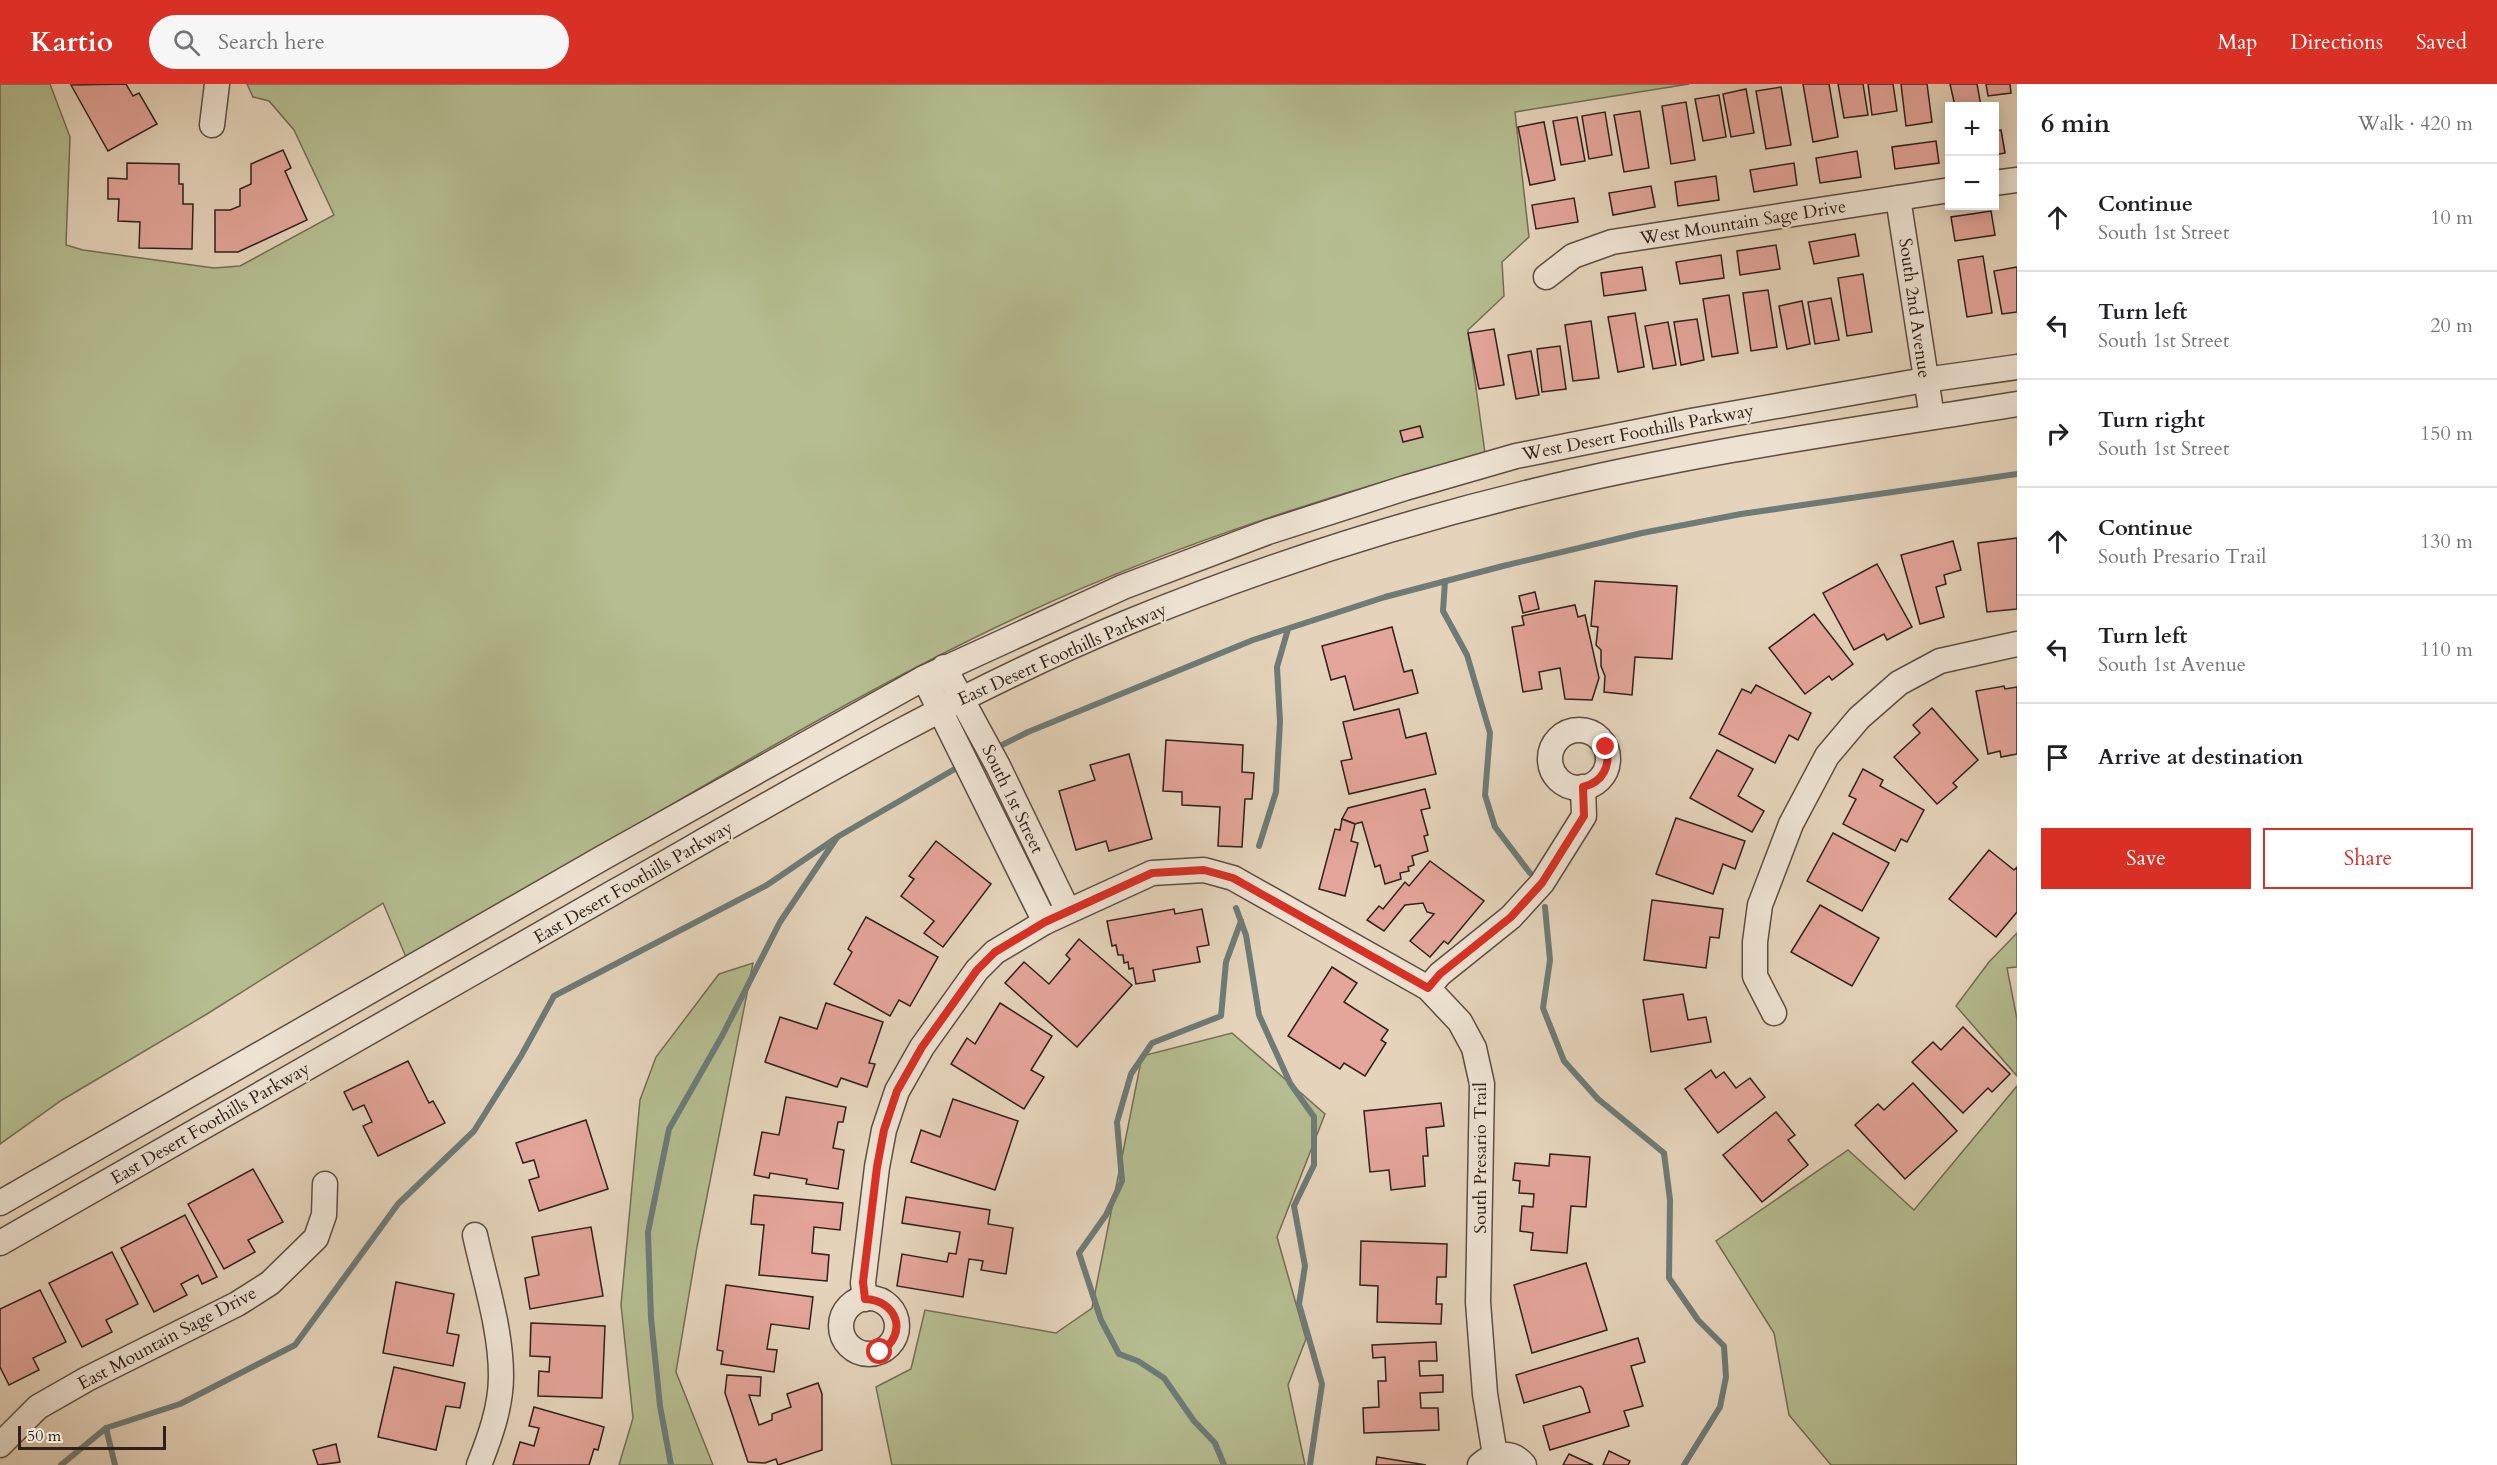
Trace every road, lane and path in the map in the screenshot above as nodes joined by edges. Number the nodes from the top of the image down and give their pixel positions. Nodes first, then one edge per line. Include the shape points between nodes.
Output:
1 (217, 84) edge
2 (212, 125) dead end
3 (2017, 180) edge
4 (1999, 182) edge
5 (1945, 191) edge
6 (1898, 198) junction
7 (1546, 277) dead end
8 (2017, 367) edge
9 (1925, 380) junction
10 (2017, 404) edge
11 (1932, 417) junction
12 (1268, 532) joint
13 (1286, 564) joint
14 (2017, 644) edge
15 (934, 672) junction
16 (961, 698) junction
17 (939, 710) junction
18 (1583, 787) dead end
19 (1068, 910) junction
20 (1045, 922) junction
21 (1428, 988) junction
22 (1774, 1013) dead end
23 (325, 1184) dead end
24 (0, 1203) edge
25 (475, 1235) dead end
26 (0, 1243) edge
27 (865, 1299) dead end
28 (0, 1445) edge
29 (1487, 1460) edge
30 (479, 1465) edge
31 (1524, 1465) edge

1 - 2 street
3 - 4 street
5 - 6 street, West Mountain Sage Drive
6 - 7 street, West Mountain Sage Drive via 1612,242 1573,255
6 - 9 street, South 2nd Avenue
8 - 9 street, West Desert Foothills Parkway
9 - 11 street, South 2nd Avenue
9 - 12 street, West Desert Foothills Parkway via 1516,456
10 - 11 street, West Desert Foothills Parkway
11 - 13 street, West Desert Foothills Parkway via 1692,457 1525,493
12 - 15 street, East Desert Foothills Parkway via 1123,587
13 - 16 street, East Desert Foothills Parkway via 1128,622
14 - 22 street via 1940,661 1899,683 1858,718 1827,756 1791,824 1760,905 1755,976
15 - 16 street, South 1st Street
15 - 17 street, South 1st Street
15 - 24 street, East Desert Foothills Parkway
16 - 17 street, East Desert Foothills Parkway
16 - 19 street, South 1st Street
17 - 20 street, South 1st Street
17 - 26 street, East Desert Foothills Parkway
18 - 21 street via 1584,816 1542,883 1511,917
19 - 20 street
19 - 21 street, South Presario Trail via 1152,873 1204,870 1233,878
20 - 27 street via 995,952 977,970 922,1047 897,1091 877,1167 863,1282
21 - 29 street, South Presario Trail via 1460,1022 1474,1048 1482,1084 1478,1302
23 - 28 street, East Mountain Sage Drive via 324,1215 316,1238 270,1282 237,1304 38,1407
25 - 30 street via 498,1340 501,1376 498,1407
29 - 31 street, South Presario Trail via 1513,1456

